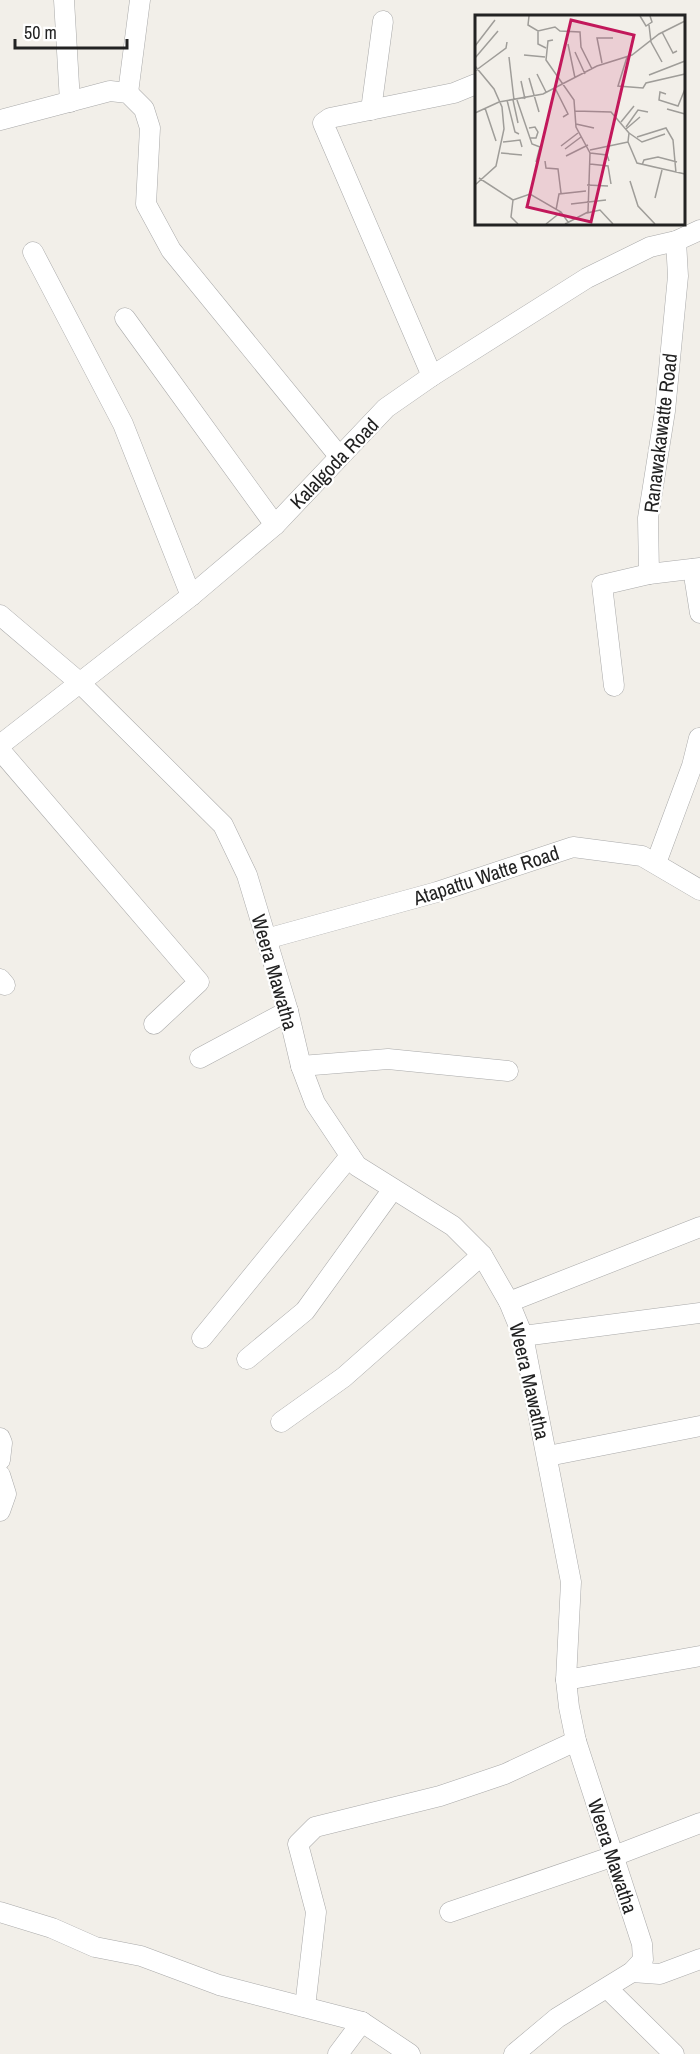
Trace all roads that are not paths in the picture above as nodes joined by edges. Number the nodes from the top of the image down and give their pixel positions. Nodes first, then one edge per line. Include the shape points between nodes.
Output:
1 (64, 0) edge
2 (140, 0) edge
3 (383, 21) dead end
4 (475, 85) edge
5 (128, 93) junction
6 (70, 102) junction
7 (371, 110) junction
8 (0, 120) edge
9 (700, 230) edge
10 (676, 241) junction
11 (33, 252) dead end
12 (125, 318) dead end
13 (432, 376) junction
14 (339, 456) junction
15 (275, 525) junction
16 (696, 568) edge
17 (649, 574) junction
18 (191, 596) junction
19 (700, 613) edge
20 (0, 615) edge
21 (79, 682) junction
22 (614, 686) dead end
23 (699, 738) edge
24 (0, 747) edge
25 (656, 863) junction
26 (700, 890) edge
27 (266, 939) junction
28 (288, 1011) junction
29 (154, 1024) dead end
30 (200, 1058) dead end
31 (301, 1066) junction
32 (508, 1071) dead end
33 (350, 1156) junction
34 (393, 1189) junction
35 (700, 1227) edge
36 (482, 1255) junction
37 (510, 1302) junction
38 (700, 1313) edge
39 (523, 1336) junction
40 (202, 1338) dead end
41 (247, 1359) dead end
42 (280, 1422) dead end
43 (700, 1426) edge
44 (0, 1438) edge
45 (548, 1456) junction
46 (0, 1460) edge
47 (0, 1474) edge
48 (0, 1511) edge
49 (700, 1656) edge
50 (566, 1680) junction
51 (576, 1741) junction
52 (700, 1823) edge
53 (614, 1856) junction
54 (450, 1911) dead end
55 (0, 1912) edge
56 (700, 1959) edge
57 (633, 1972) junction
58 (607, 1988) junction
59 (305, 2007) junction
60 (362, 2022) junction
61 (338, 2054) edge
62 (410, 2054) edge
63 (514, 2054) edge
64 (674, 2054) edge

1 - 6 street
2 - 5 street
3 - 7 street
4 - 7 street via 454,93
5 - 6 street via 110,91
5 - 14 street via 144,109 150,128 146,204 166,240
6 - 8 street
7 - 13 street via 323,123
9 - 10 street, Kalalgoda Road
10 - 13 street, Kalalgoda Road via 650,248 587,278
10 - 17 street, Ranawakawatte Road via 678,276 665,411 648,518
11 - 18 street via 123,424
12 - 15 street
13 - 14 street, Kalalgoda Road via 386,408
14 - 15 street, Kalalgoda Road
15 - 18 street, Kalalgoda Road
16 - 17 street
16 - 19 street
17 - 22 street via 602,585
18 - 21 street, Kalalgoda Road
20 - 21 street, Weera Mawatha
21 - 24 street, Kalalgoda Road
21 - 27 street, Weera Mawatha via 223,825 247,875
23 - 25 street
24 - 29 street via 199,982
25 - 26 street, Atapattu Watte Road
25 - 27 street, Atapattu Watte Road via 642,856 573,847 437,892
27 - 28 street, Weera Mawatha
28 - 30 street
28 - 31 street, Weera Mawatha
31 - 32 street via 388,1059
31 - 33 street, Weera Mawatha via 315,1103
33 - 34 street, Weera Mawatha via 357,1166
33 - 40 street
34 - 36 street, Weera Mawatha via 453,1226
34 - 41 street via 305,1311
35 - 37 street
36 - 37 street, Weera Mawatha
36 - 42 street via 344,1377
37 - 39 street, Weera Mawatha
38 - 39 street
39 - 45 street, Weera Mawatha
43 - 45 street
44 - 46 street
45 - 50 street, Weera Mawatha via 571,1582
47 - 48 street via 6,1494
49 - 50 street
50 - 51 street, Weera Mawatha
51 - 53 street, Weera Mawatha
51 - 59 street via 505,1774 440,1796 315,1827 298,1844 316,1912
52 - 53 street
53 - 54 street
53 - 57 street, Weera Mawatha via 642,1944 643,1960
55 - 59 street via 95,1947 141,1956 219,1985
56 - 57 street via 660,1974
57 - 58 street
58 - 63 street via 557,2018
58 - 64 street
59 - 60 street
60 - 61 street
60 - 62 street

